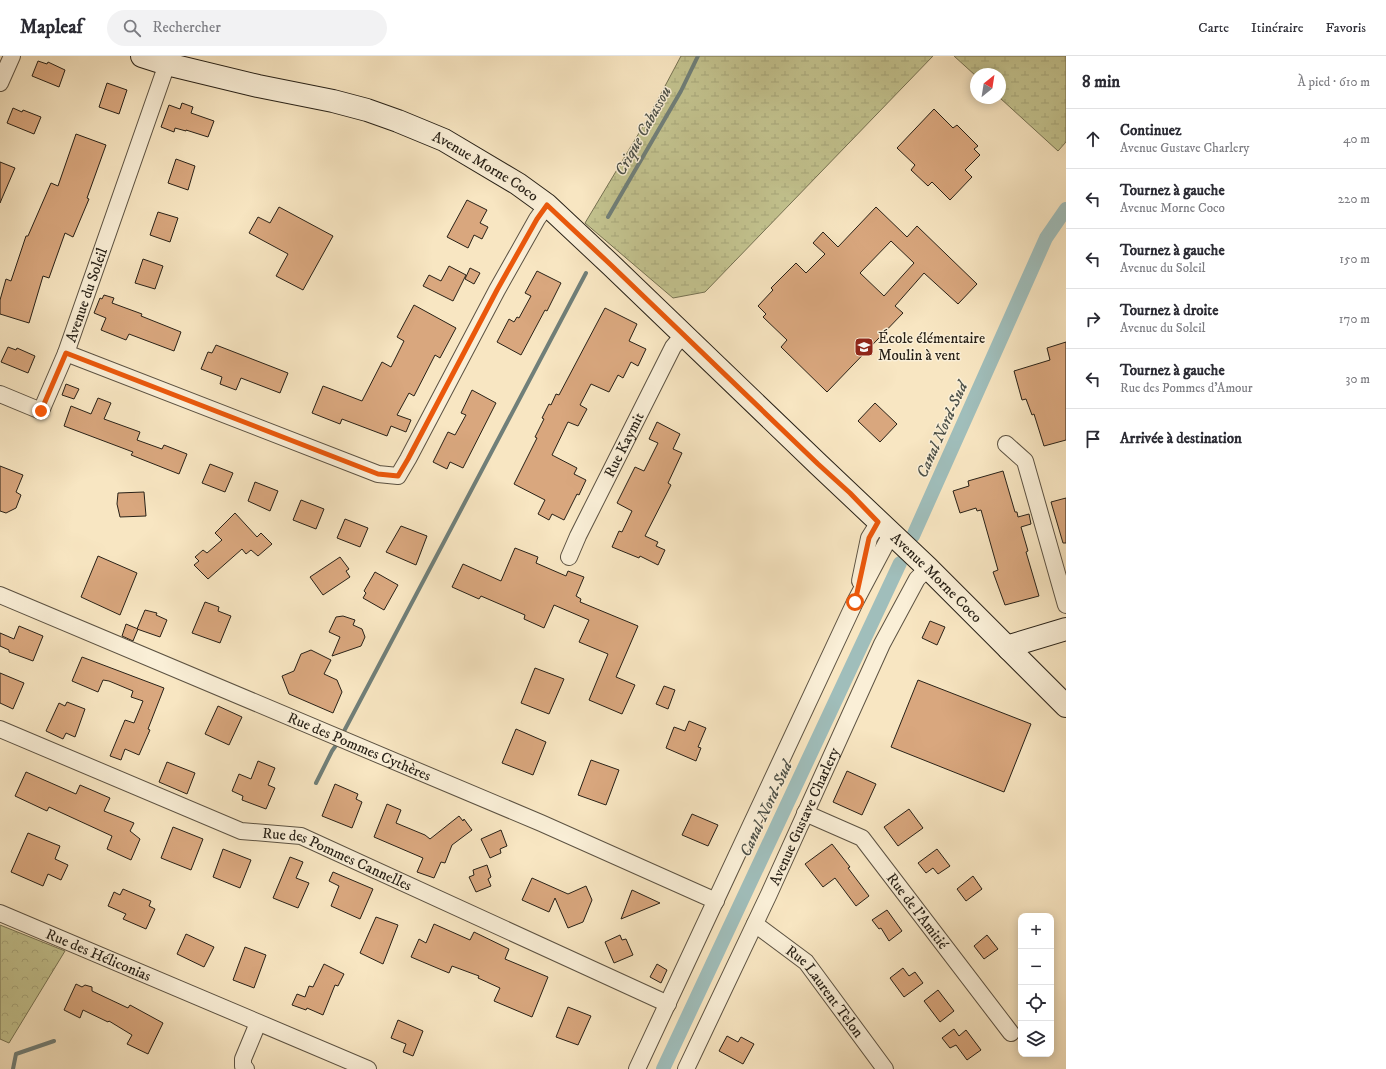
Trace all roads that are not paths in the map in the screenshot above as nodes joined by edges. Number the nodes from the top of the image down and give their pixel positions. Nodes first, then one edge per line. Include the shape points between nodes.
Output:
1 (12, 56) edge
2 (142, 56) edge
3 (167, 64) junction
4 (0, 83) edge
5 (547, 205) junction
6 (683, 335) junction
7 (66, 353) junction
8 (0, 394) edge
9 (1006, 444) dead end
10 (885, 528) junction
11 (569, 557) dead end
12 (928, 568) junction
13 (0, 595) edge
14 (1066, 605) edge
15 (1066, 629) edge
16 (1009, 650) junction
17 (1066, 706) edge
18 (0, 729) edge
19 (805, 813) junction
20 (716, 901) junction
21 (0, 913) edge
22 (755, 924) junction
23 (668, 1004) junction
24 (258, 1022) junction
25 (1010, 1033) dead end
26 (246, 1069) edge
27 (368, 1069) edge
28 (637, 1069) edge
29 (686, 1069) edge
30 (885, 1069) edge

1 - 4 street
2 - 3 street, Avenue Morne Coco
3 - 5 street, Avenue Morne Coco via 333,101 398,121 444,140 518,184
3 - 7 street, Avenue du Soleil
5 - 6 street, Avenue Morne Coco
5 - 7 street, Avenue du Soleil via 497,290 398,476 378,474
6 - 10 street, Avenue Morne Coco
6 - 11 street, Rue Kaymit via 672,347
7 - 8 street via 41,411
9 - 14 street via 1025,461
10 - 12 street, Avenue Morne Coco
10 - 20 street via 855,602
12 - 16 street, Avenue Morne Coco
12 - 19 street, Avenue Gustave Charlery via 917,579 882,644
13 - 20 street, Rue des Pommes Cythères via 541,822
15 - 16 street via 1013,645
16 - 17 street, Avenue Morne Coco
18 - 23 street, Rue des Pommes Cannelles via 241,831 301,836
19 - 22 street, Avenue Gustave Charlery
19 - 25 street, Rue de l'Amitié via 862,838
20 - 23 street
21 - 24 street, Rue des Héliconias
22 - 29 street, Avenue Gustave Charlery
22 - 30 street, Rue Laurent Telon via 806,962
23 - 28 street
24 - 26 street via 243,1059 243,1066
24 - 27 street, Rue des Héliconias

